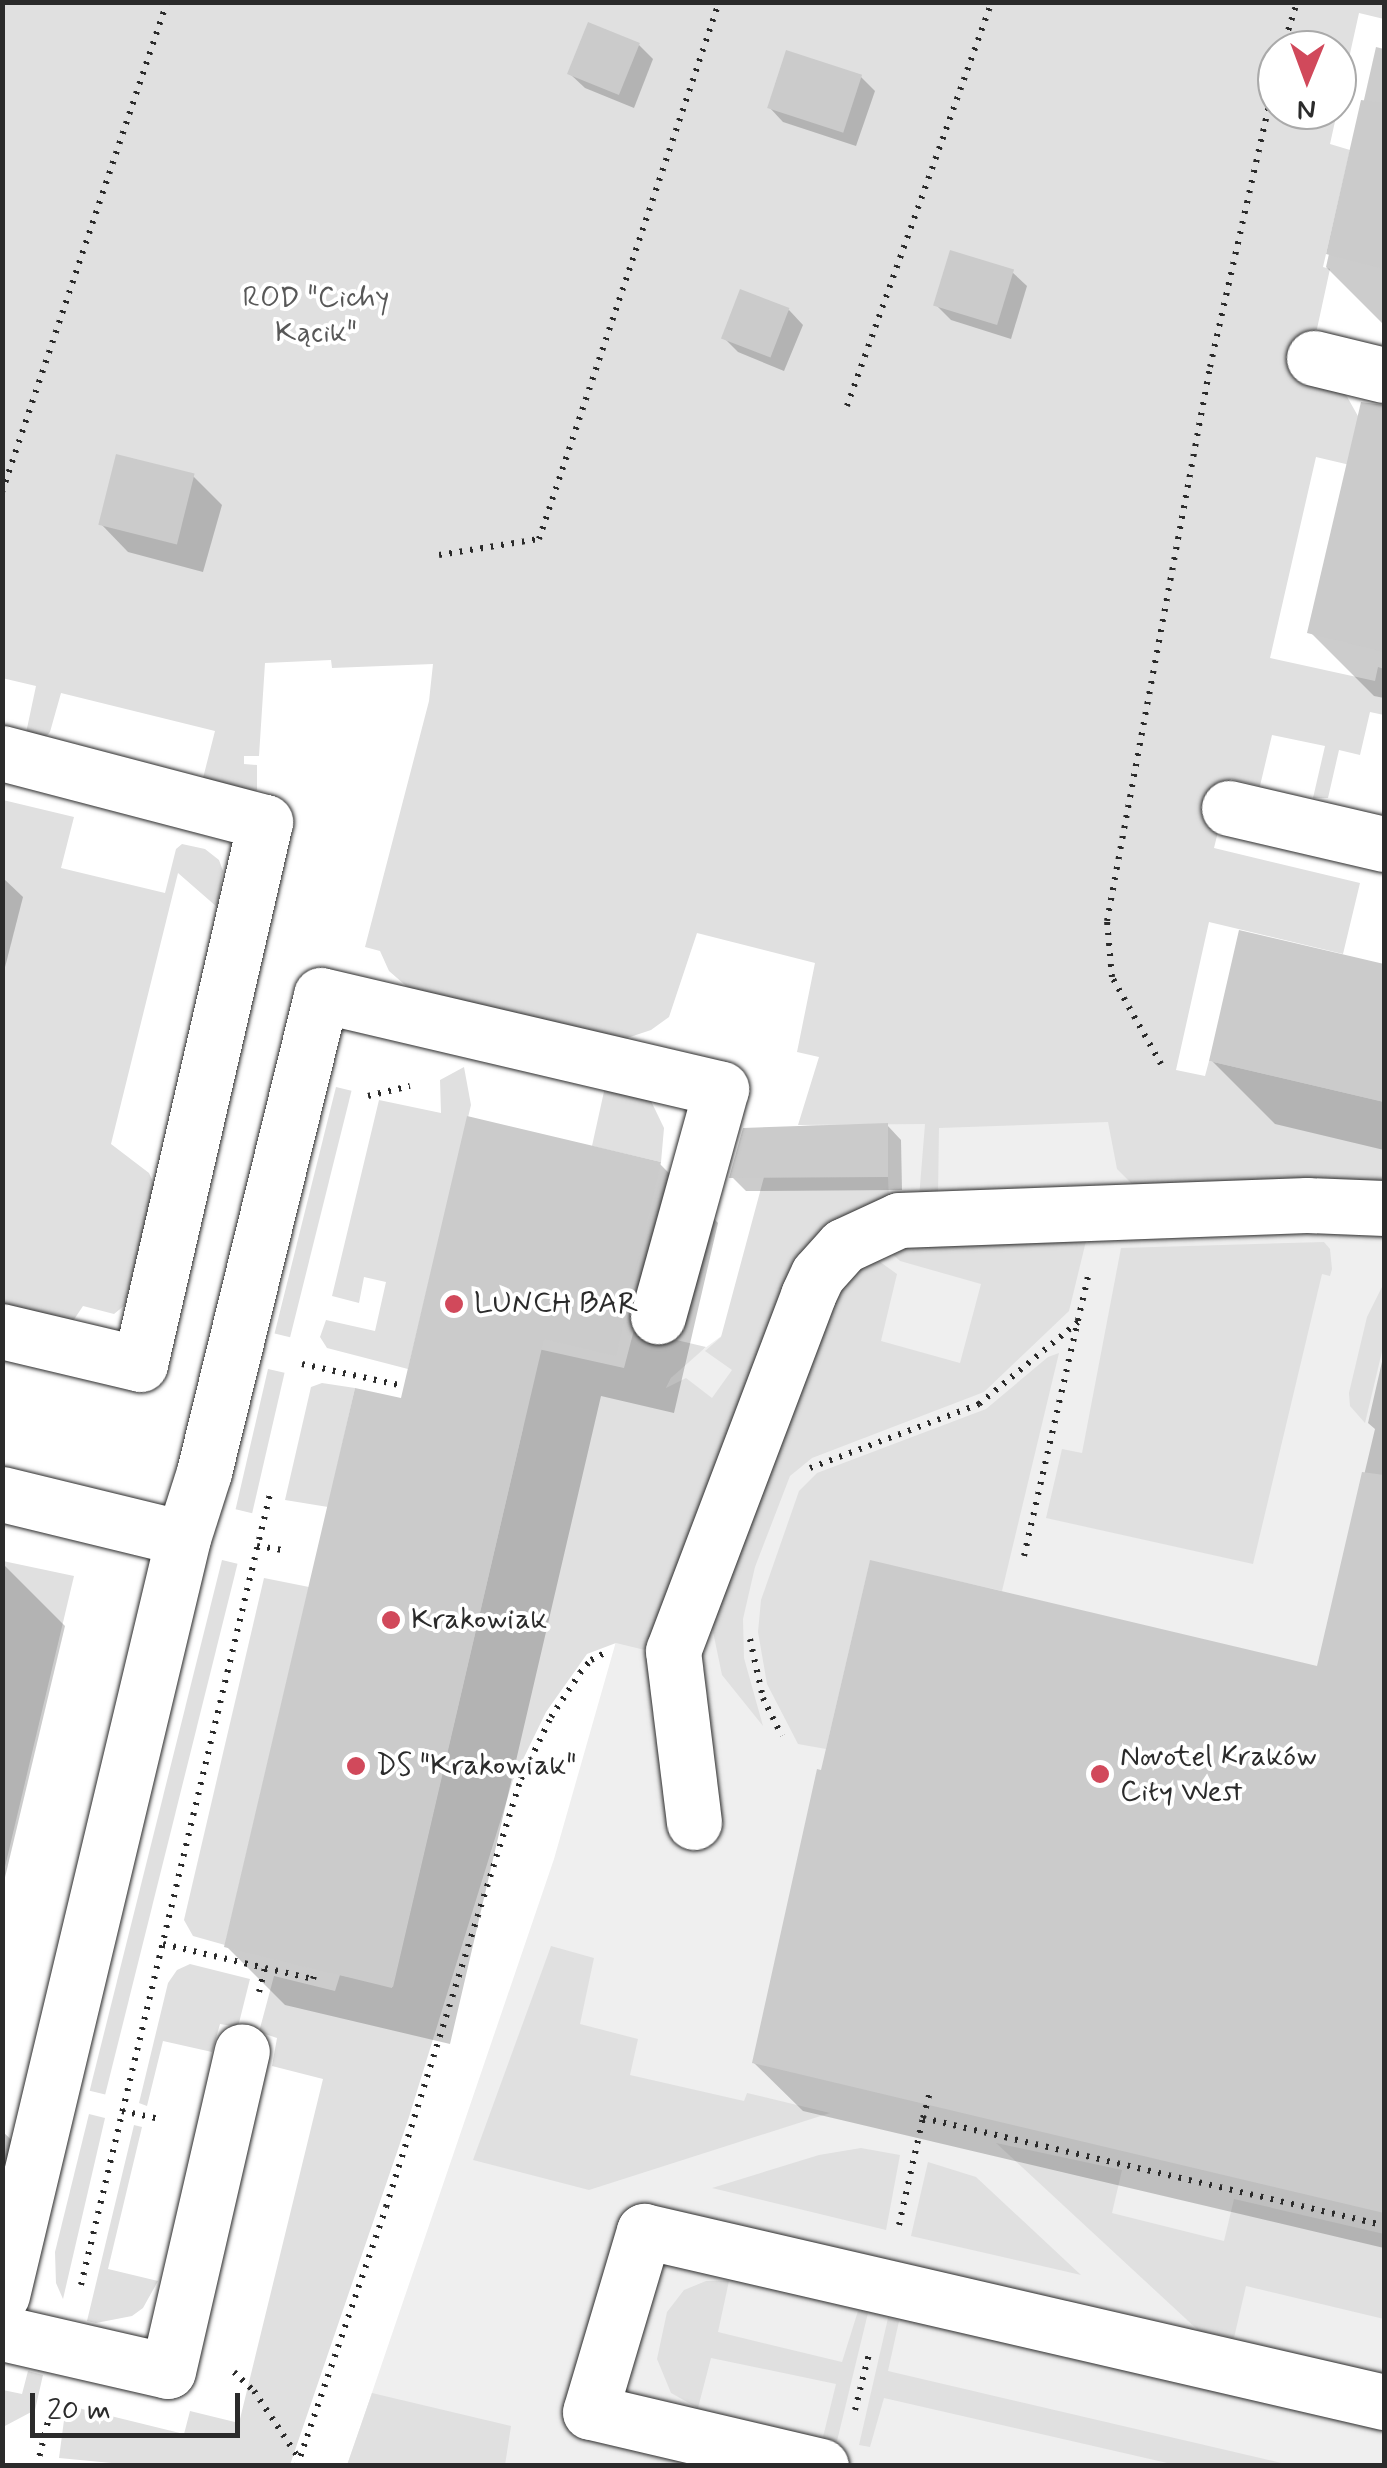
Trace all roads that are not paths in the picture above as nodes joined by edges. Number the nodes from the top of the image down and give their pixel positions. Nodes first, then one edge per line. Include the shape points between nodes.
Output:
1 (1314, 358) dead end
2 (1384, 375) edge
3 (2, 754) edge
4 (1229, 808) dead end
5 (1384, 844) edge
6 (1384, 1208) edge
7 (658, 1316) dead end
8 (2, 1331) edge
9 (2, 1494) edge
10 (183, 1538) junction
11 (694, 1822) dead end
12 (242, 2051) dead end
13 (2, 2295) edge
14 (2, 2333) edge
15 (1384, 2402) edge
16 (822, 2466) edge

1 - 2 lane
3 - 8 lane via 266,822 140,1364
4 - 5 lane
6 - 11 lane via 899,1220 855,1238 818,1274 808,1295 673,1651
7 - 10 lane via 721,1089 322,995
9 - 10 lane
10 - 13 lane
12 - 14 lane via 168,2372
15 - 16 lane via 644,2230 590,2412

